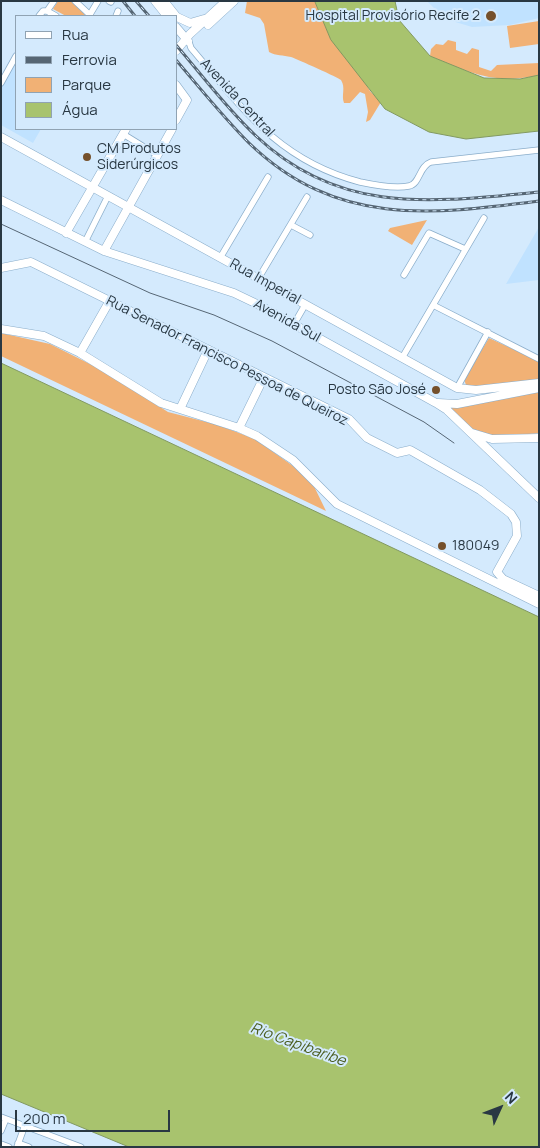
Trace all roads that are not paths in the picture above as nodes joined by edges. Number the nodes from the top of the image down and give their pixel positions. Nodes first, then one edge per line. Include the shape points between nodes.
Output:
1 (54, 1) edge
2 (76, 1) edge
3 (98, 1) edge
4 (155, 1) edge
5 (164, 1) edge
6 (234, 1) edge
7 (225, 5) edge
8 (47, 11) junction
9 (214, 12) junction
10 (40, 15) edge
11 (54, 15) edge
12 (88, 15) edge
13 (90, 15) edge
14 (167, 15) edge
15 (175, 15) edge
16 (178, 17) edge
17 (178, 19) edge
18 (178, 29) edge
19 (188, 39) junction
20 (178, 49) edge
21 (15, 58) edge
22 (1, 82) edge
23 (178, 88) edge
24 (178, 116) edge
25 (171, 130) edge
26 (124, 131) edge
27 (1, 137) edge
28 (539, 150) edge
29 (157, 155) junction
30 (268, 177) dead end
31 (91, 188) junction
32 (108, 196) junction
33 (307, 197) dead end
34 (1, 200) edge
35 (128, 207) junction
36 (484, 218) dead end
37 (291, 225) junction
38 (66, 233) junction
39 (310, 235) dead end
40 (85, 242) junction
41 (466, 249) junction
42 (104, 251) junction
43 (220, 258) junction
44 (1, 268) edge
45 (404, 275) dead end
46 (258, 279) junction
47 (109, 302) junction
48 (305, 305) junction
49 (433, 305) junction
50 (294, 324) junction
51 (1, 329) edge
52 (488, 332) junction
53 (208, 350) junction
54 (80, 353) junction
55 (402, 358) junction
56 (539, 359) edge
57 (264, 377) junction
58 (539, 383) edge
59 (457, 388) junction
60 (539, 388) edge
61 (436, 403) junction
62 (180, 409) junction
63 (239, 428) junction
64 (468, 431) junction
65 (539, 438) edge
66 (539, 498) edge
67 (497, 572) junction
68 (480, 576) junction
69 (539, 596) edge
70 (539, 604) edge
71 (4, 1118) edge
72 (25, 1125) junction
73 (1, 1131) edge
74 (1, 1144) edge
75 (18, 1145) edge
76 (9, 1147) edge
77 (29, 1147) edge
78 (81, 1147) edge

1 - 8 street
2 - 12 street
3 - 13 street
4 - 14 main road
5 - 15 main road
6 - 7 main road
7 - 9 main road
7 - 19 main road
8 - 10 street
8 - 11 street
9 - 16 main road via 193,23
9 - 19 main road
17 - 19 main road
18 - 19 main road
19 - 20 main road
19 - 28 street, Avenida Central via 191,48 268,135 313,164 347,178 368,184 408,186 415,183 423,166 431,162
21 - 22 street
23 - 24 main road via 186,100
25 - 29 main road
26 - 29 street
26 - 31 main road
27 - 31 main road, Rua Imperial
29 - 35 main road
30 - 43 street
31 - 32 main road, Rua Imperial
31 - 38 main road
32 - 35 main road, Rua Imperial
32 - 40 street
33 - 37 street
34 - 38 main road, Avenida Sul
35 - 42 main road
35 - 43 main road, Rua Imperial
36 - 41 street
37 - 39 street
37 - 46 street
38 - 40 main road, Avenida Sul
40 - 42 main road, Avenida Sul
41 - 45 street via 430,233
41 - 49 street
42 - 50 main road, Avenida Sul via 234,293
43 - 46 main road, Rua Imperial
44 - 47 main road, Rua Senador Francisco Pessoa de Queiroz via 31,262
46 - 48 main road, Rua Imperial
47 - 53 main road, Rua Senador Francisco Pessoa de Queiroz
47 - 54 main road
48 - 50 street
48 - 55 main road, Rua Imperial
49 - 52 street
49 - 55 street
50 - 61 main road, Avenida Sul
51 - 54 main road via 44,336
52 - 56 street
52 - 59 street
53 - 57 main road, Rua Senador Francisco Pessoa de Queiroz
53 - 62 main road
54 - 62 main road via 161,403
55 - 59 main road, Rua Imperial
57 - 63 main road
57 - 67 main road, Rua Senador Francisco Pessoa de Queiroz via 349,418 367,438 397,453 410,450 480,490 502,507 516,522 517,536
58 - 59 main road, Rua Imperial via 476,390
60 - 61 main road via 457,404
61 - 64 main road, Avenida Sul
62 - 63 main road
63 - 68 main road via 294,460 337,504
64 - 65 main road via 492,439
64 - 66 main road, Avenida Sul
67 - 68 main road via 490,577
67 - 69 main road via 503,579
68 - 70 main road
71 - 72 street
71 - 73 street
72 - 75 street
72 - 78 street
74 - 76 street
75 - 77 street

